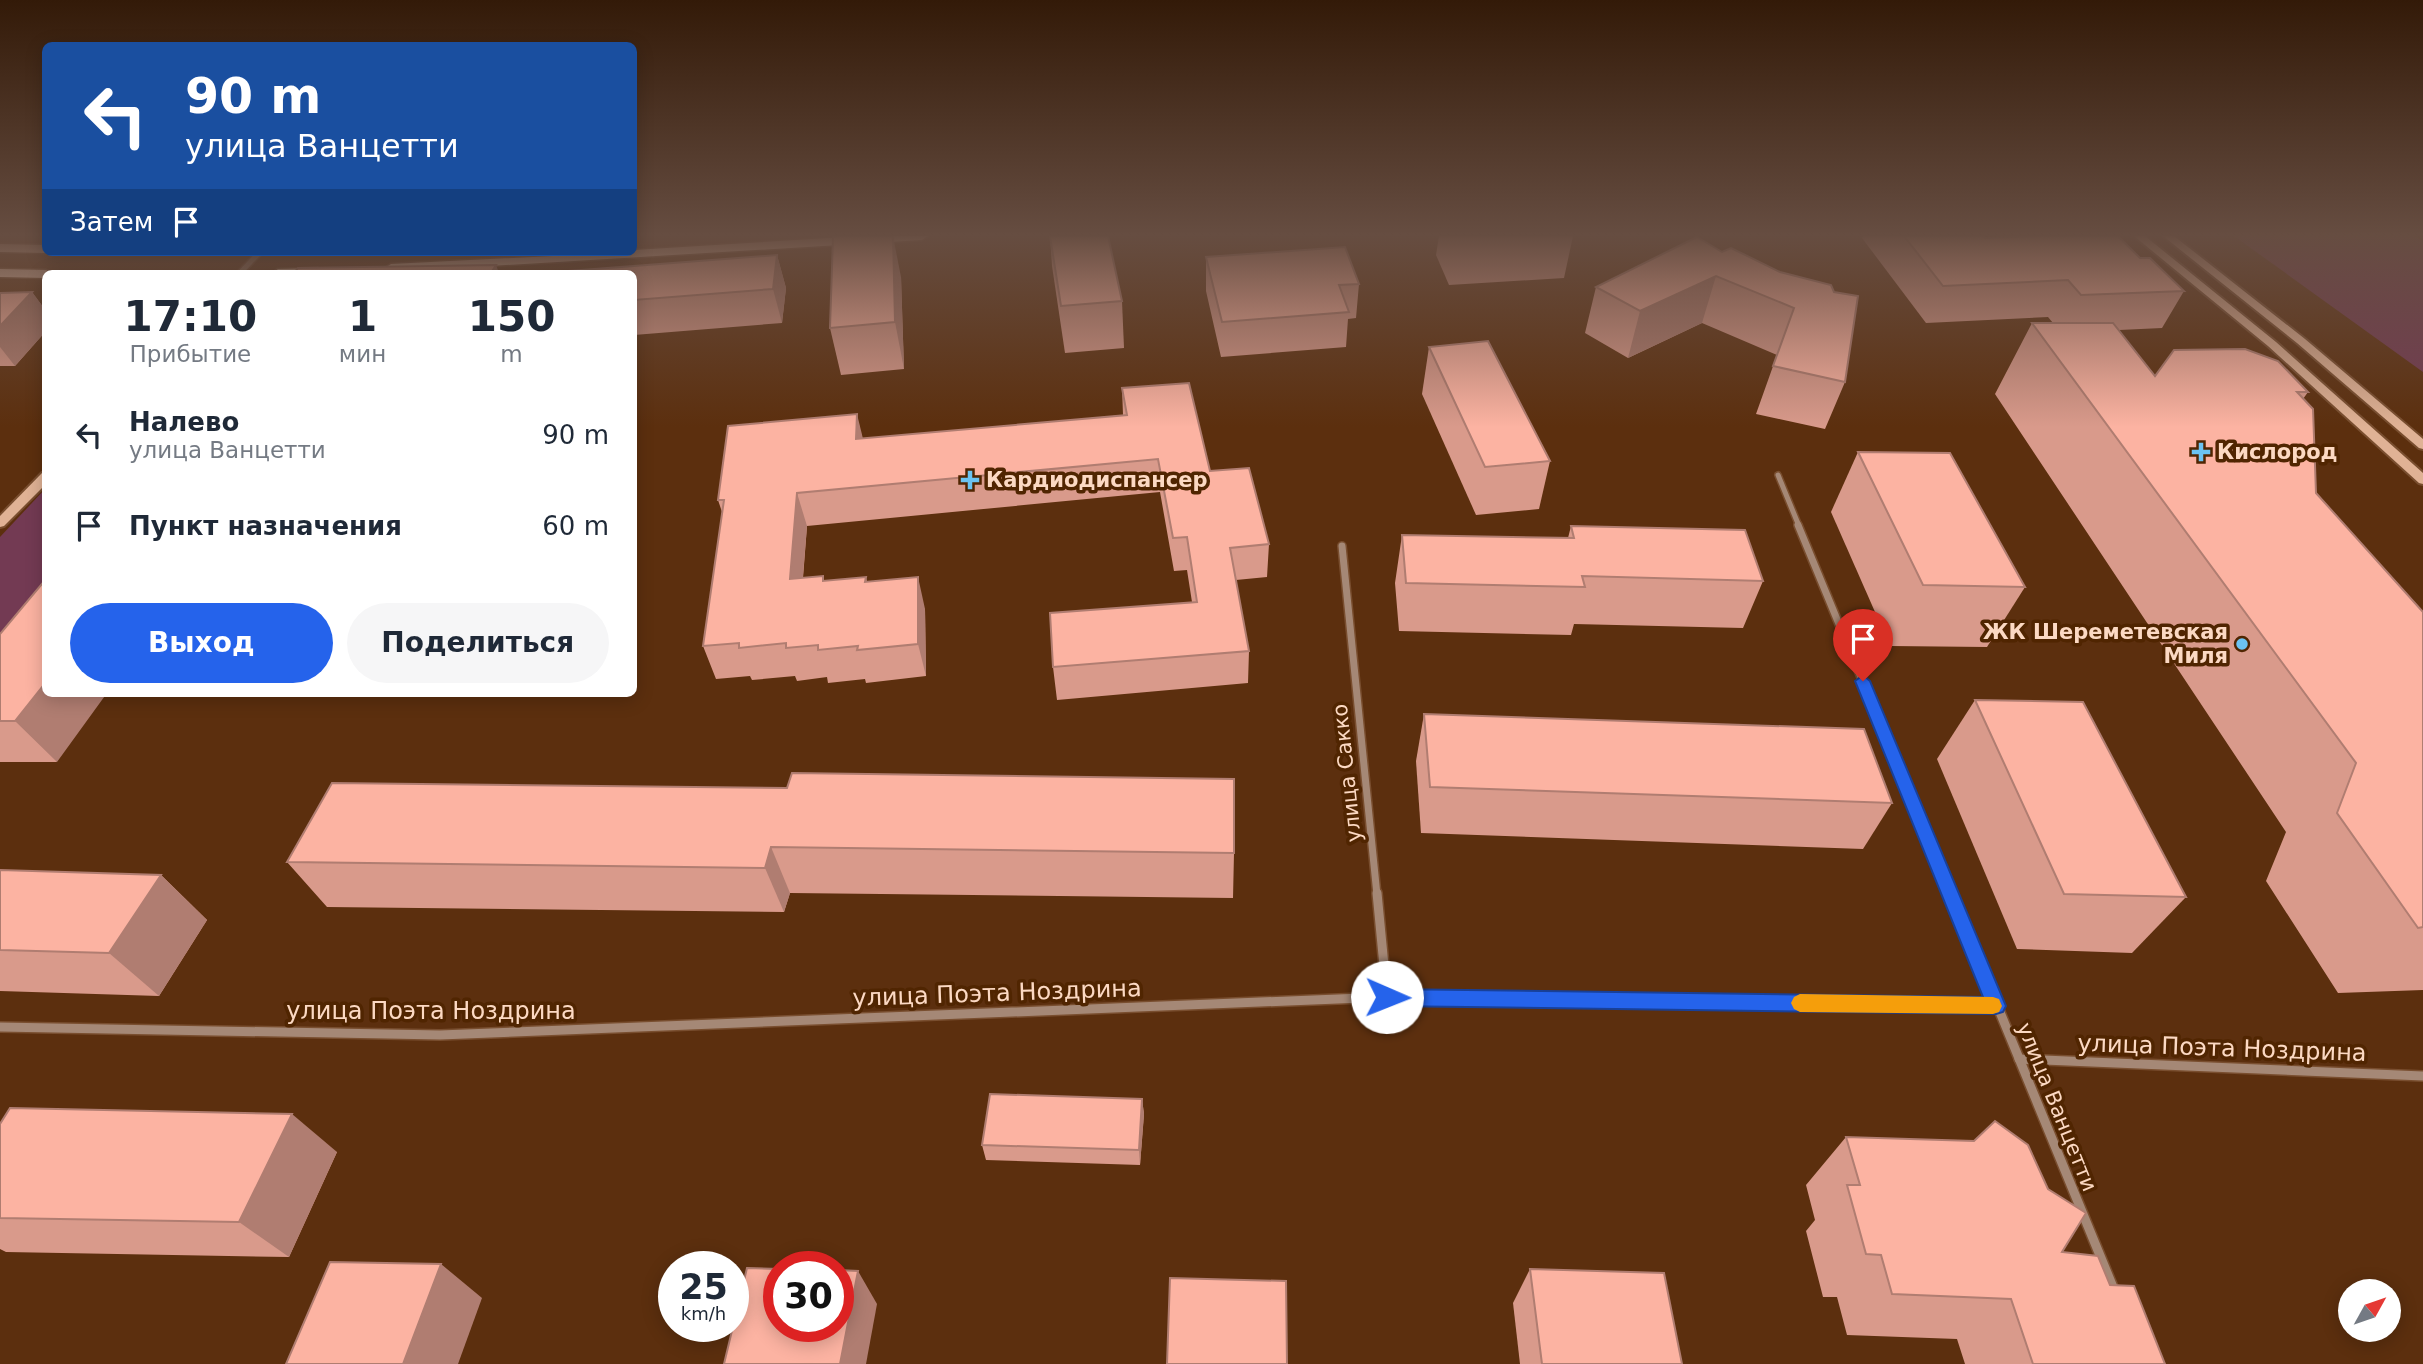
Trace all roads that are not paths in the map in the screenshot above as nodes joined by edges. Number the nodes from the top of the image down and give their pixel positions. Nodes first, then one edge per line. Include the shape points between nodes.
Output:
1 (2217, 300) edge
2 (2249, 300) edge
3 (2423, 445) edge
4 (1778, 475) dead end
5 (42, 480) edge
6 (2423, 480) edge
7 (0, 523) edge
8 (1342, 546) dead end
9 (1387, 997) junction
10 (1996, 1006) junction
11 (0, 1027) edge
12 (2019, 1059) junction
13 (2423, 1076) edge
14 (2120, 1305) edge

1 - 6 street
2 - 3 street
4 - 10 street, улица Ванцетти
5 - 7 street
8 - 9 street, улица Сакко
9 - 10 street, улица Поэта Ноздрина
9 - 11 street, улица Поэта Ноздрина via 439,1035
10 - 12 street, улица Ванцетти
12 - 13 street, улица Поэта Ноздрина
12 - 14 street, улица Ванцетти

